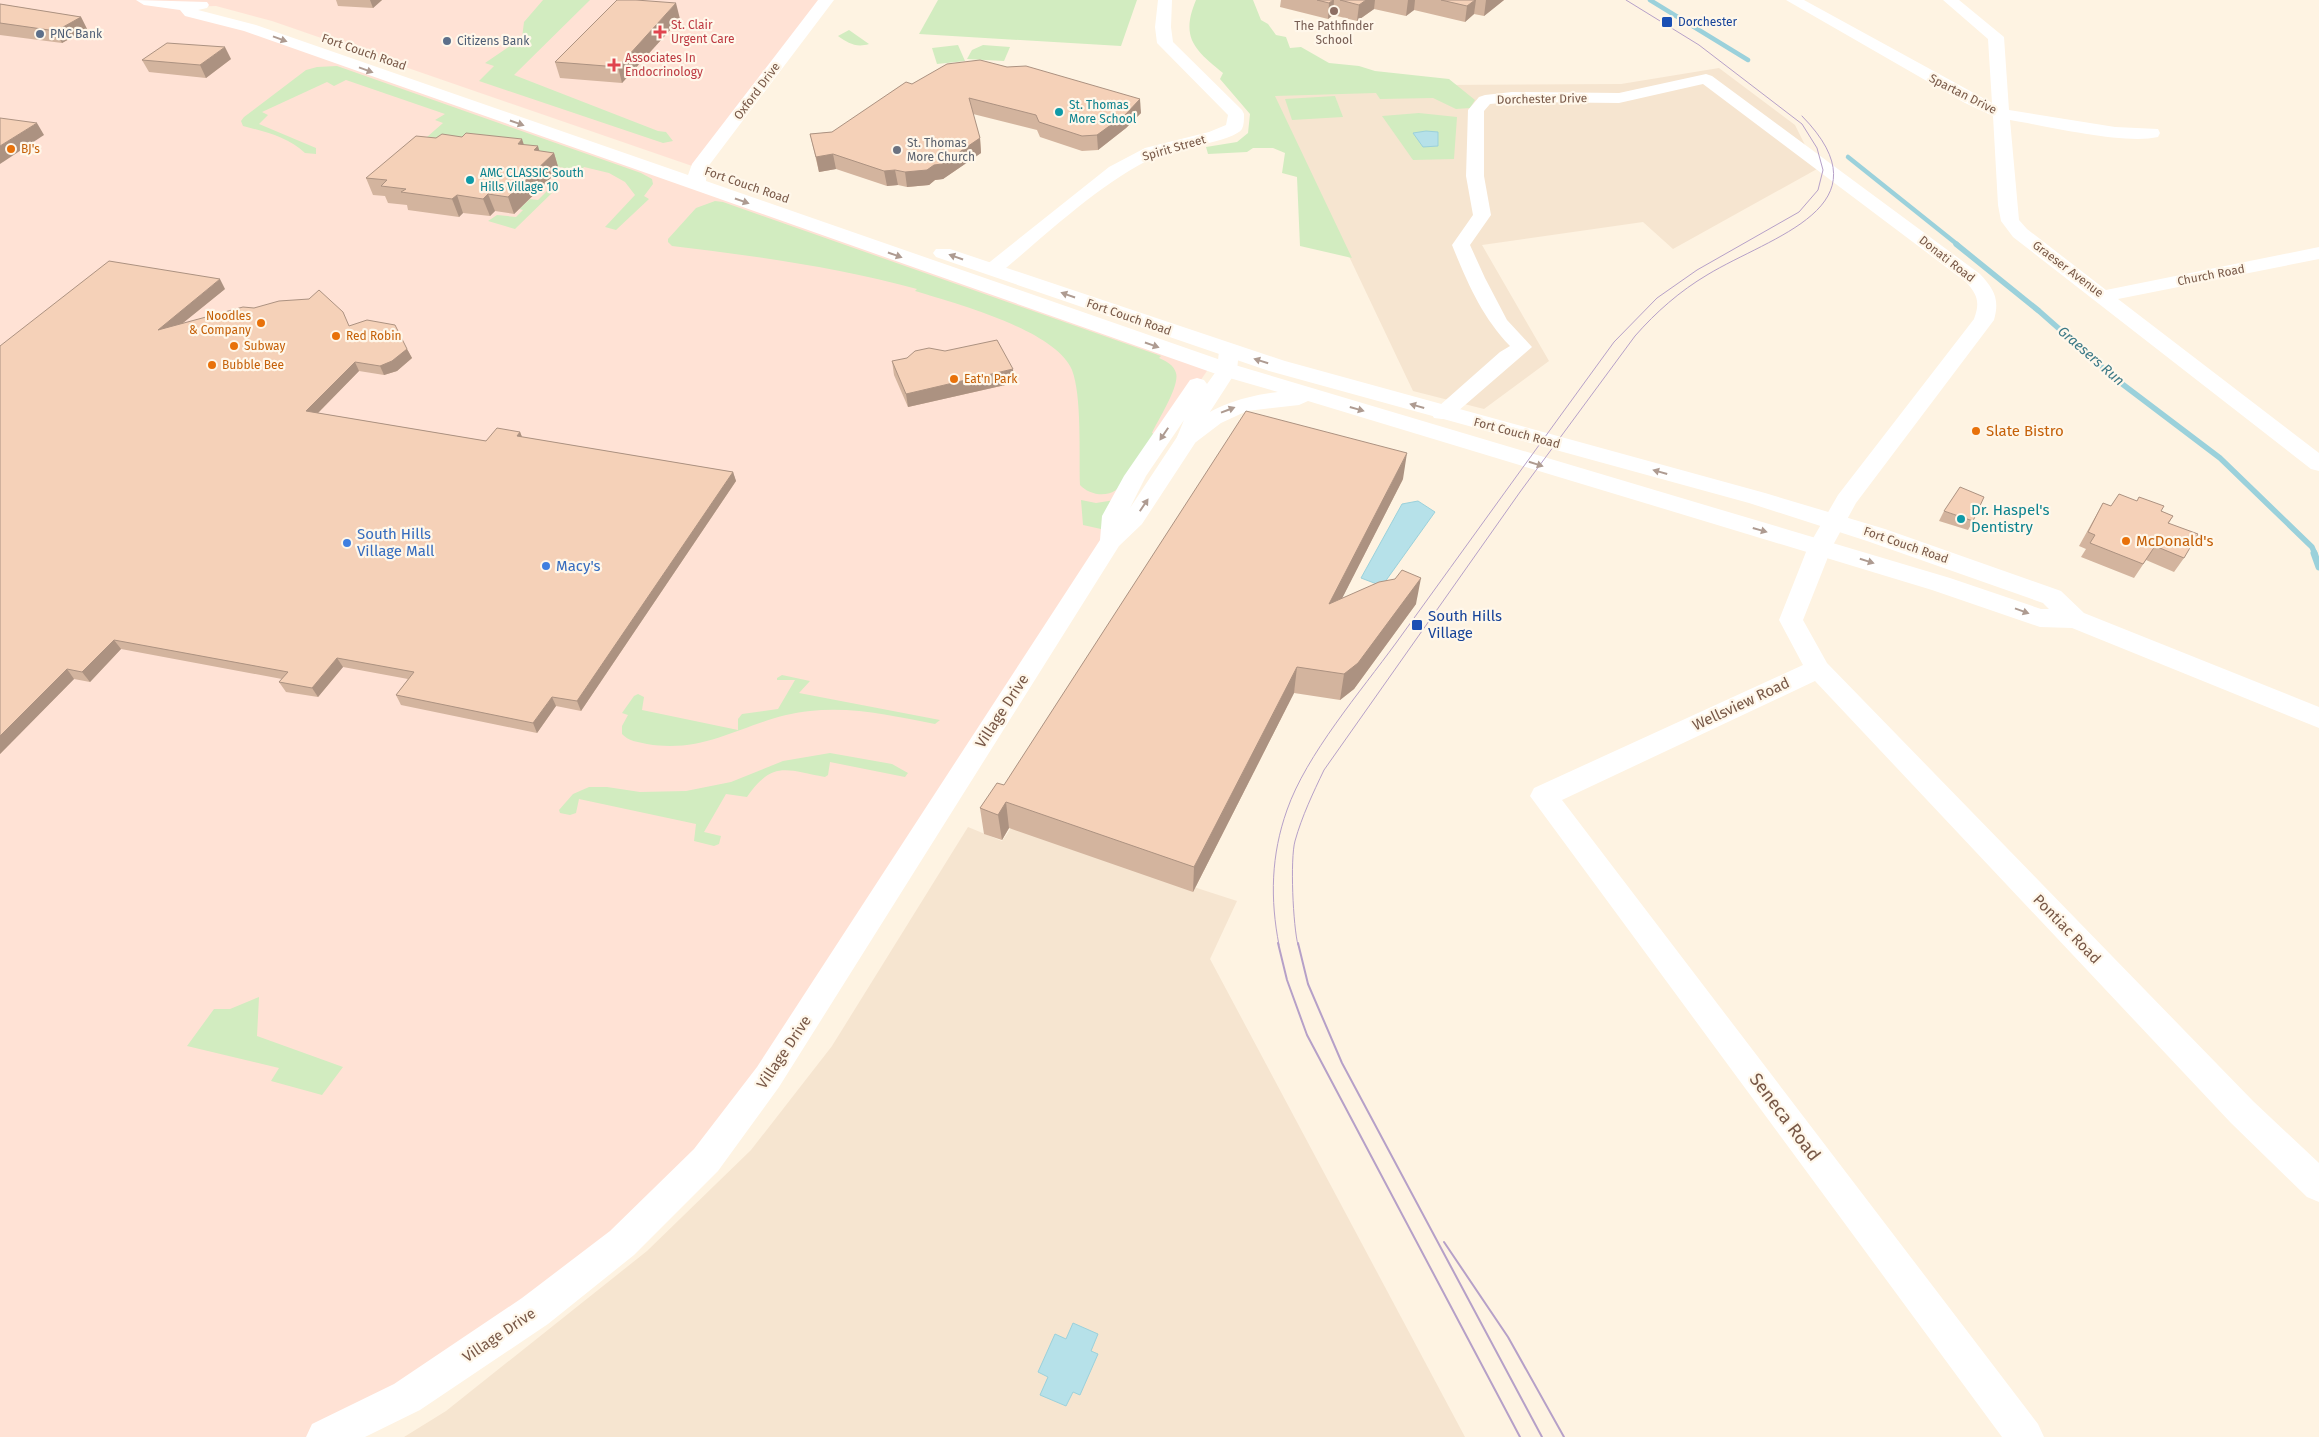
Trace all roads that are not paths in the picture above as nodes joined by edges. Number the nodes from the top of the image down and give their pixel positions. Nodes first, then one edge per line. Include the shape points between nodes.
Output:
1 (144, 0) edge
2 (826, 0) edge
3 (1165, 0) edge
4 (1793, 0) edge
5 (1950, 0) edge
6 (184, 6) junction
7 (1706, 79) joint
8 (2002, 114) junction
9 (2152, 133) dead end
10 (690, 177) junction
11 (2319, 253) edge
12 (993, 270) junction
13 (2103, 296) junction
14 (1222, 362) junction
15 (1328, 400) junction
16 (1442, 413) junction
17 (1188, 437) junction
18 (2319, 464) edge
19 (1833, 522) junction
20 (1111, 541) junction
21 (1820, 547) junction
22 (2075, 619) junction
23 (1818, 669) junction
24 (2319, 718) edge
25 (1544, 796) joint
26 (2319, 1186) edge
27 (325, 1437) edge
28 (2025, 1437) edge

1 - 6 street, Fort Couch Road
2 - 10 street, Oxford Drive
3 - 12 street, Spirit Street via 1163,27 1166,43 1236,114 1234,128 1151,152 1121,168
4 - 8 street, Spartan Drive via 1971,100
5 - 8 street, Graeser Avenue via 1996,38
6 -> 10 street, Fort Couch Road via 191,13 250,28
6 - 10 street, Fort Couch Road via 216,6 272,21
7 - 16 street, Dorchester Drive via 1619,98 1512,97 1485,100 1476,110 1476,176 1482,215 1461,245 1499,323 1522,347 1507,356
7 - 19 street, Donati Road via 1952,260 1988,294 1989,307 1984,320 1846,500
8 - 9 street, Spartan Drive via 2115,132
8 - 13 street, Graeser Avenue via 2010,221 2020,233
12 -> 10 street, Fort Couch Road
10 -> 14 street, Fort Couch Road
11 - 13 street, Church Road
14 -> 12 street, Fort Couch Road
13 - 18 street, Graeser Avenue
14 - 15 street, Fort Couch Road
16 -> 14 street, Fort Couch Road
14 - 17 street, Village Drive
14 -> 20 street, Village Drive via 1135,476 1114,516
17 -> 15 street via 1212,417 1244,405 1286,398
15 -> 21 street, Fort Couch Road
19 -> 16 street, Fort Couch Road via 1757,498
20 -> 17 street, Village Drive via 1134,519
19 - 21 street, Donati Road
19 - 22 street, Fort Couch Road via 2052,597
20 - 27 street, Village Drive via 768,1077 706,1160 622,1243 535,1311 407,1397
21 -> 22 street, Fort Couch Road via 2040,618
21 - 23 street via 1791,620
22 - 24 street, Fort Couch Road
23 - 25 street, Wellsview Road
23 - 26 street, Pontiac Road via 2242,1112
25 - 28 street, Seneca Road

